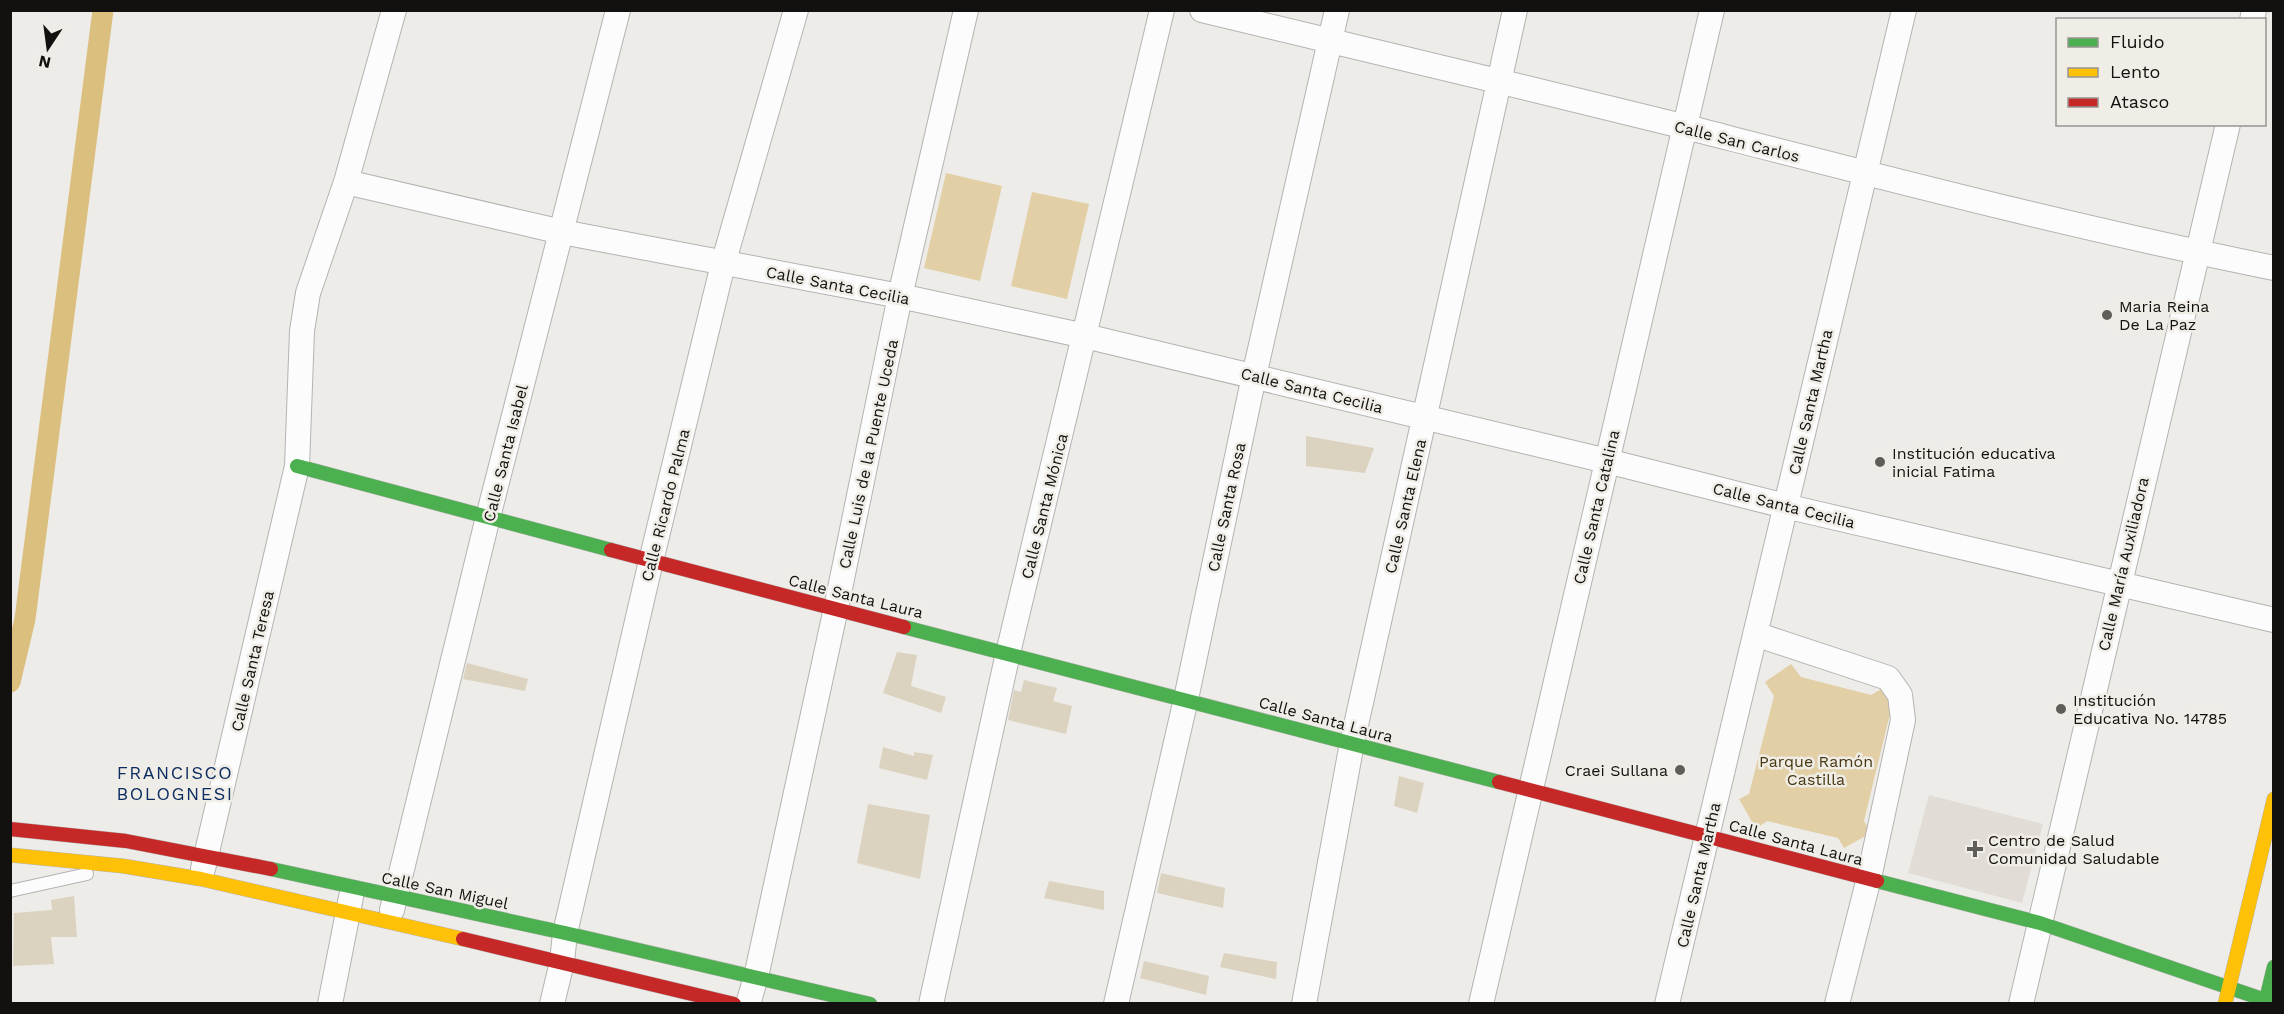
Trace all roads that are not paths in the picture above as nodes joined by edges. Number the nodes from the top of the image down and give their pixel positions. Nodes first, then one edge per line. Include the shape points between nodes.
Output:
1 (394, 10) edge
2 (618, 10) edge
3 (796, 10) edge
4 (966, 10) edge
5 (1162, 10) edge
6 (1202, 10) edge
7 (1337, 10) edge
8 (1515, 10) edge
9 (1712, 10) edge
10 (1904, 10) edge
11 (1331, 42) junction
12 (1499, 82) junction
13 (2228, 126) edge
14 (1685, 127) junction
15 (1864, 174) junction
16 (346, 182) junction
17 (562, 232) junction
18 (2198, 253) junction
19 (723, 264) junction
20 (2274, 268) edge
21 (900, 296) junction
22 (1085, 336) junction
23 (1254, 376) junction
24 (1425, 417) junction
25 (1607, 461) junction
26 (297, 466) junction
27 (1785, 506) junction
28 (488, 517) junction
29 (651, 561) junction
30 (2118, 583) junction
31 (836, 608) junction
32 (2274, 620) edge
33 (1755, 634) junction
34 (1008, 653) junction
35 (1186, 699) junction
36 (1352, 743) junction
37 (1531, 790) junction
38 (2274, 799) edge
39 (10, 829) edge
40 (1707, 836) junction
41 (10, 855) edge
42 (206, 855) junction
43 (123, 866) junction
44 (1869, 878) junction
45 (201, 879) junction
46 (353, 887) junction
47 (10, 891) edge
48 (394, 896) junction
49 (348, 910) junction
50 (390, 921) junction
51 (2040, 923) junction
52 (565, 933) junction
53 (562, 962) junction
54 (2274, 967) edge
55 (756, 977) junction
56 (2229, 987) junction
57 (798, 995) edge
58 (2268, 1003) edge
59 (330, 1004) edge
60 (552, 1004) edge
61 (734, 1004) edge
62 (748, 1004) edge
63 (870, 1004) edge
64 (931, 1004) edge
65 (1116, 1004) edge
66 (1304, 1004) edge
67 (1481, 1004) edge
68 (1667, 1004) edge
69 (1837, 1004) edge
70 (2021, 1004) edge
71 (2225, 1004) edge

1 - 16 street, Calle Santa Teresa
2 - 17 street, Calle Santa Isabel
3 - 19 street, Calle Ricardo Palma
4 - 21 street, Calle Luis de la Puente Uceda
5 - 22 street, Calle Santa Mónica
6 - 11 street, Calle San Carlos
7 - 11 street, Calle Santa Rosa
8 - 12 street, Calle Santa Elena
9 - 14 street, Calle Santa Catalina
10 - 15 street, Calle Santa Martha
11 - 12 street, Calle San Carlos
11 - 23 street, Calle Santa Rosa
12 - 14 street, Calle San Carlos
12 - 24 street, Calle Santa Elena
13 - 18 street, Calle María Auxiliadora
14 - 15 street, Calle San Carlos
14 - 25 street, Calle Santa Catalina
15 - 18 street, Calle San Carlos
15 - 27 street, Calle Santa Martha
16 - 17 street, Calle Santa Cecilia
16 - 26 street, Calle Santa Teresa via 308,293 302,331
17 - 19 street, Calle Santa Cecilia
17 - 28 street, Calle Santa Isabel
18 - 20 street, Calle San Carlos
18 - 30 street, Calle María Auxiliadora
19 - 21 street, Calle Santa Cecilia
19 - 29 street, Calle Ricardo Palma
21 - 22 street, Calle Santa Cecilia
21 - 31 street, Calle Luis de la Puente Uceda
22 - 23 street, Calle Santa Cecilia
22 - 34 street, Calle Santa Mónica
23 - 24 street, Calle Santa Cecilia
23 - 35 street, Calle Santa Rosa
24 - 25 street, Calle Santa Cecilia
24 - 36 street, Calle Santa Elena
25 - 27 street, Calle Santa Cecilia
25 - 37 street, Calle Santa Catalina
26 - 28 street, Calle Santa Laura
26 - 42 street, Calle Santa Teresa
27 - 30 street, Calle Santa Cecilia
27 - 33 street, Calle Santa Martha
28 - 29 street, Calle Santa Laura
28 - 48 street, Calle Santa Isabel
29 - 31 street, Calle Santa Laura
29 - 52 street, Calle Ricardo Palma
30 - 32 street, Calle Santa Cecilia
30 - 51 street, Calle María Auxiliadora
31 - 34 street, Calle Santa Laura
31 - 55 street, Calle Luis de la Puente Uceda
33 - 40 street, Calle Santa Martha
33 - 44 street via 1888,678 1900,695 1903,720
34 - 35 street, Calle Santa Laura
34 - 64 street, Calle Santa Mónica
35 - 36 street, Calle Santa Laura
35 - 65 street, Calle Santa Rosa
36 - 37 street, Calle Santa Laura
36 - 66 street, Calle Santa Elena
37 - 40 street, Calle Santa Laura
37 - 67 street, Calle Santa Catalina
38 - 56 street
39 - 42 street, Calle San Miguel via 126,841
40 - 44 street, Calle Santa Laura
40 - 68 street, Calle Santa Martha
41 - 43 street
42 - 45 street, Calle Santa Teresa
42 - 46 street, Calle San Miguel
43 - 45 street
43 - 47 lane
44 - 51 street, Calle Santa Laura
44 - 69 street
45 - 49 street
46 - 48 street, Calle San Miguel
46 - 49 street
48 - 50 street, Calle Santa Isabel
48 - 52 street, Calle San Miguel
49 - 50 street
49 - 59 street
50 - 53 street
51 - 56 street, Calle Santa Laura
51 - 70 street, Calle María Auxiliadora
52 - 53 street, Calle Ricardo Palma
52 - 55 street, Calle San Miguel
53 - 60 street, Calle Ricardo Palma
53 - 61 street
54 - 58 street
55 - 57 street, Calle San Miguel
55 - 62 street, Calle Luis de la Puente Uceda
56 - 58 street, Calle Santa Laura
56 - 71 street
57 - 63 street, Calle San Miguel

